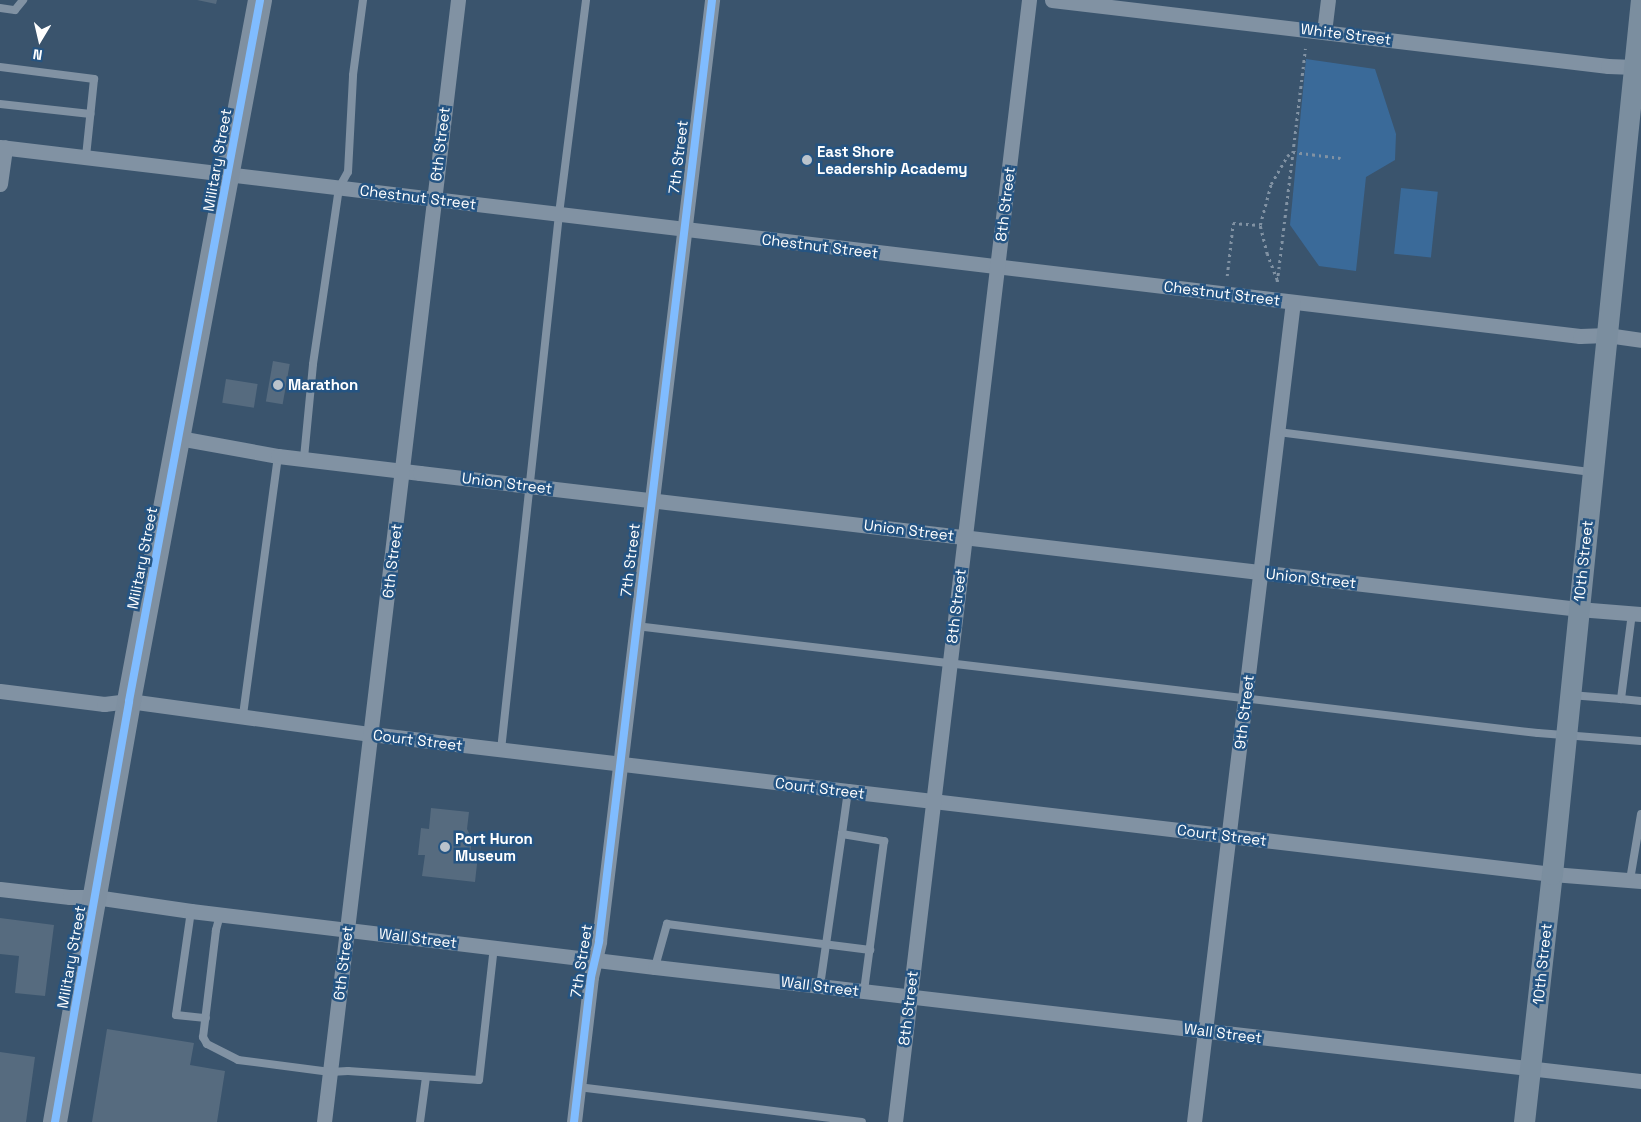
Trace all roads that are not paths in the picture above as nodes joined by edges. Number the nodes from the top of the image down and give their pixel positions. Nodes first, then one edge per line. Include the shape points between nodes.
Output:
1 (23, 0) edge
2 (260, 0) edge
3 (364, 0) edge
4 (458, 0) edge
5 (586, 0) edge
6 (712, 0) edge
7 (1029, 0) edge
8 (1052, 0) edge
9 (1328, 0) edge
10 (1641, 0) edge
11 (0, 8) edge
12 (1324, 32) junction
13 (0, 67) edge
14 (1638, 67) edge
15 (0, 104) edge
16 (90, 114) junction
17 (2, 147) edge
18 (86, 158) junction
19 (228, 175) junction
20 (0, 184) edge
21 (339, 188) junction
22 (434, 200) junction
23 (559, 214) junction
24 (683, 230) junction
25 (997, 267) junction
26 (1293, 302) junction
27 (1607, 336) junction
28 (1641, 340) edge
29 (1278, 432) junction
30 (178, 438) junction
31 (278, 456) junction
32 (304, 458) junction
33 (403, 470) junction
34 (1592, 472) junction
35 (529, 486) junction
36 (652, 500) junction
37 (964, 537) junction
38 (1259, 572) junction
39 (1578, 609) junction
40 (1637, 613) edge
41 (636, 626) junction
42 (949, 663) junction
43 (0, 691) edge
44 (1569, 695) junction
45 (1245, 698) junction
46 (1621, 699) junction
47 (1641, 701) edge
48 (129, 702) junction
49 (243, 716) junction
50 (371, 734) junction
51 (1565, 736) junction
52 (1641, 741) edge
53 (501, 750) junction
54 (619, 764) junction
55 (848, 791) junction
56 (933, 801) junction
57 (1641, 814) edge
58 (842, 834) junction
59 (1229, 836) junction
60 (1552, 874) junction
61 (1635, 881) edge
62 (0, 889) edge
63 (95, 898) junction
64 (191, 911) junction
65 (220, 914) junction
66 (347, 929) junction
67 (826, 943) junction
68 (494, 947) junction
69 (870, 950) junction
70 (594, 959) junction
71 (655, 967) junction
72 (820, 986) junction
73 (864, 991) junction
74 (910, 995) junction
75 (206, 1018) junction
76 (1205, 1031) junction
77 (1530, 1069) junction
78 (330, 1072) junction
79 (426, 1077) junction
80 (1641, 1081) edge
81 (578, 1087) junction
82 (55, 1122) edge
83 (324, 1122) edge
84 (420, 1122) edge
85 (574, 1122) edge
86 (862, 1122) edge
87 (895, 1122) edge
88 (1194, 1122) edge
89 (1524, 1122) edge

1 - 11 lane via 15,10
2 - 19 main road, Military Street
3 - 21 lane via 353,75 348,172
4 - 22 street, 6th Street
5 - 23 lane
6 - 24 street, 7th Street
7 - 25 street, 8th Street
8 - 12 street, White Street
9 - 12 street
10 - 14 street, 10th Street
12 - 14 street, White Street
13 - 16 lane via 94,79
14 - 27 street, 10th Street
15 - 16 lane
16 - 18 lane
17 - 18 street, Chestnut Street
17 - 20 street
18 - 19 street, Chestnut Street
19 - 21 street, Chestnut Street
19 - 30 main road, Military Street
21 - 22 street, Chestnut Street
21 - 32 lane via 313,364
22 - 23 street, Chestnut Street
22 - 33 street, 6th Street
23 - 24 street, Chestnut Street
23 - 35 lane
24 - 25 street, Chestnut Street
24 - 36 street, 7th Street
25 - 26 street, Chestnut Street
25 - 37 street, 8th Street
26 - 27 street, Chestnut Street via 1580,336
26 - 29 street, 9th Street
27 - 28 street, Chestnut Street
27 - 34 street, 10th Street
29 - 34 lane
29 - 38 street, 9th Street
30 - 31 street, Union Street
30 - 48 main road, Military Street
31 - 32 street, Union Street
31 - 49 lane
32 - 33 street, Union Street
33 - 35 street, Union Street
33 - 50 street, 6th Street
34 - 39 street, 10th Street
35 - 36 street, Union Street
35 - 53 lane
36 - 37 street, Union Street
36 - 41 street, 7th Street
37 - 38 street, Union Street
37 - 42 street, 8th Street
38 - 39 street, Union Street
38 - 45 street, 9th Street
39 - 40 street, Union Street
39 - 44 street, 10th Street
40 - 46 lane
41 - 42 lane
41 - 54 street, 7th Street
42 - 45 lane
42 - 56 street, 8th Street
43 - 48 street, Court Street via 104,704
44 - 46 lane
44 - 51 street, 10th Street
45 - 51 lane
45 - 59 street, 9th Street
46 - 47 lane
48 - 49 street, Court Street
48 - 63 main road, Military Street
49 - 50 street, Court Street
50 - 53 street, Court Street
50 - 66 street, 6th Street
51 - 52 lane
51 - 60 street, 10th Street
53 - 54 street, Court Street
54 - 55 street, Court Street
54 - 70 street, 7th Street via 599,941
55 - 56 street, Court Street
55 - 58 lane
56 - 59 street, Court Street
56 - 74 street, 8th Street
57 - 61 lane
58 - 67 lane
58 - 69 lane via 884,841
59 - 60 street, Court Street
59 - 76 street, 9th Street
60 - 61 street, Court Street
60 - 77 street, 10th Street
62 - 63 street, Wall Street
63 - 64 street, Wall Street
63 - 82 main road, Military Street
64 - 65 street, Wall Street
64 - 75 lane via 176,1015
65 - 66 street, Wall Street
65 - 75 lane
66 - 68 street, Wall Street
66 - 78 street, 6th Street
67 - 69 lane
67 - 71 lane via 667,924
67 - 72 lane
68 - 70 street, Wall Street
68 - 79 lane via 479,1080
69 - 73 lane
70 - 71 street, Wall Street
70 - 81 street, 7th Street
71 - 72 street, Wall Street
72 - 73 street, Wall Street
73 - 74 street, Wall Street
74 - 76 street, Wall Street
74 - 87 street, 8th Street
75 - 78 lane via 204,1037 207,1044 238,1060
76 - 77 street, Wall Street
76 - 88 street, 9th Street
77 - 80 street, Wall Street
77 - 89 street, 10th Street
78 - 79 lane
78 - 83 street, 6th Street
79 - 84 lane
81 - 85 street, 7th Street
81 - 86 lane

